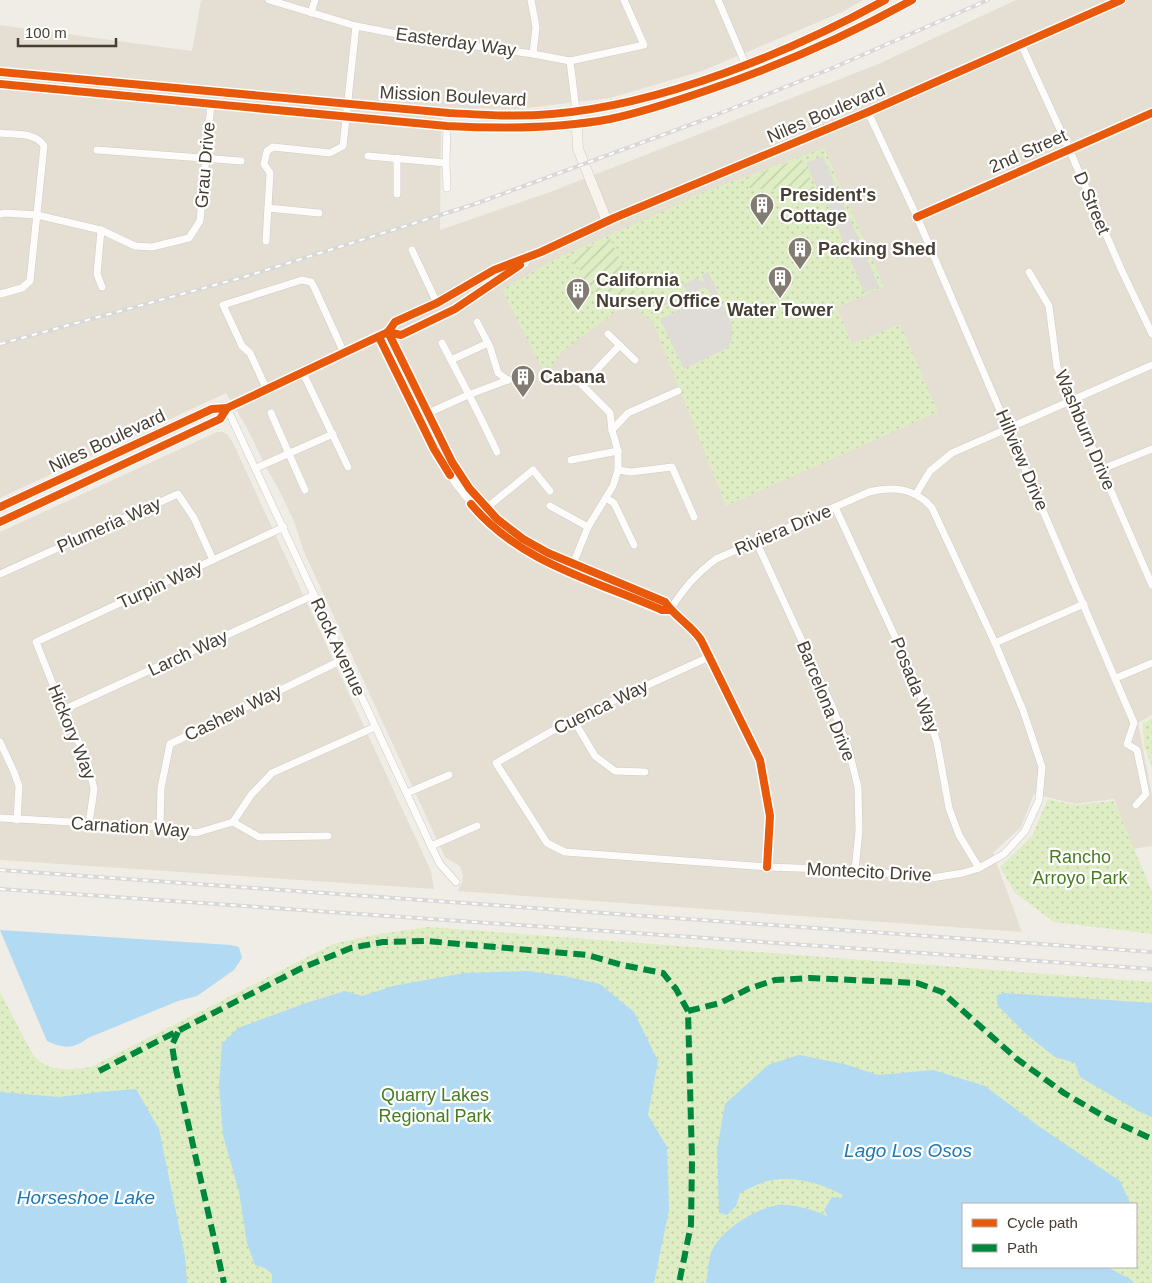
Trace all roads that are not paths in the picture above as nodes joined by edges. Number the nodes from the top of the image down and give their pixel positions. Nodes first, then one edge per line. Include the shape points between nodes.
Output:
1 (269, 0) edge
2 (315, 0) edge
3 (531, 0) edge
4 (624, 0) edge
5 (718, 0) edge
6 (885, 0) edge
7 (912, 0) edge
8 (1121, 0) edge
9 (311, 13) junction
10 (356, 26) junction
11 (1021, 44) junction
12 (532, 54) junction
13 (570, 61) junction
14 (746, 64) junction
15 (0, 72) edge
16 (750, 76) junction
17 (0, 84) edge
18 (210, 104) junction
19 (349, 104) junction
20 (576, 110) junction
21 (868, 112) junction
22 (1152, 113) edge
23 (347, 117) junction
24 (576, 124) junction
25 (447, 126) junction
26 (0, 133) edge
27 (1069, 149) junction
28 (97, 150) dead end
29 (368, 156) dead end
30 (205, 158) junction
31 (397, 158) junction
32 (241, 161) dead end
33 (446, 163) junction
34 (447, 188) dead end
35 (398, 194) dead end
36 (268, 208) junction
37 (319, 213) dead end
38 (0, 214) edge
39 (37, 215) junction
40 (917, 217) junction
41 (607, 221) junction
42 (101, 230) junction
43 (266, 241) dead end
44 (412, 250) dead end
45 (541, 252) junction
46 (1029, 272) dead end
47 (102, 287) dead end
48 (0, 294) edge
49 (437, 303) junction
50 (477, 322) dead end
51 (384, 334) junction
52 (608, 334) dead end
53 (1152, 334) edge
54 (442, 342) dead end
55 (488, 343) junction
56 (620, 345) junction
57 (344, 353) junction
58 (451, 360) junction
59 (635, 360) dead end
60 (1152, 365) edge
61 (303, 373) junction
62 (267, 390) junction
63 (678, 391) dead end
64 (468, 395) junction
65 (1070, 400) junction
66 (227, 408) junction
67 (271, 413) dead end
68 (428, 413) junction
69 (420, 417) junction
70 (1008, 429) junction
71 (612, 430) junction
72 (333, 434) junction
73 (1152, 449) edge
74 (618, 451) junction
75 (497, 452) dead end
76 (289, 454) junction
77 (571, 460) dead end
78 (348, 467) dead end
79 (256, 468) junction
80 (618, 470) junction
81 (1102, 470) junction
82 (305, 490) dead end
83 (550, 491) dead end
84 (916, 494) junction
85 (606, 498) junction
86 (550, 506) dead end
87 (0, 507) edge
88 (486, 508) junction
89 (835, 508) junction
90 (480, 514) junction
91 (694, 517) dead end
92 (0, 522) edge
93 (284, 527) junction
94 (588, 527) junction
95 (756, 541) junction
96 (634, 545) dead end
97 (213, 560) junction
98 (573, 564) junction
99 (1152, 565) edge
100 (1144, 568) junction
101 (0, 574) edge
102 (1152, 585) edge
103 (314, 595) junction
104 (1084, 604) junction
105 (670, 610) junction
106 (36, 642) joint
107 (995, 643) junction
108 (709, 656) junction
109 (344, 659) junction
110 (1152, 663) edge
111 (1116, 678) junction
112 (63, 710) junction
113 (573, 719) junction
114 (375, 727) junction
115 (0, 742) edge
116 (496, 763) joint
117 (645, 772) dead end
118 (449, 775) dead end
119 (406, 793) junction
120 (1136, 805) dead end
121 (0, 818) edge
122 (17, 820) junction
123 (234, 822) junction
124 (90, 824) junction
125 (477, 826) dead end
126 (160, 827) junction
127 (328, 836) dead end
128 (431, 846) junction
129 (767, 867) junction
130 (979, 868) junction
131 (855, 870) junction
132 (456, 882) dead end

1 - 9 street, Easterday Way
2 - 9 street
3 - 12 street via 536,27
4 - 13 street, Easterday Way via 644,45
5 - 14 street
6 - 14 main road, Mission Boulevard via 815,35
7 - 16 main road, Mission Boulevard via 831,41
8 - 11 main road, Niles Boulevard
9 - 10 street, Easterday Way
10 - 12 street, Easterday Way
10 - 19 street
11 - 21 main road, Niles Boulevard
11 - 27 street, D Street
12 - 13 street, Easterday Way
13 - 20 street
14 - 16 street
14 - 20 main road, Mission Boulevard via 663,92
15 - 19 main road, Mission Boulevard
16 - 24 main road, Mission Boulevard via 641,111
17 - 18 main road, Mission Boulevard
18 - 23 main road, Mission Boulevard
18 - 30 street, Grau Drive
19 - 20 main road, Mission Boulevard via 514,116
19 - 23 street
20 - 24 main road
21 - 40 street, Hillview Drive
21 - 41 main road, Niles Boulevard
22 - 27 street, 2nd Street
23 - 25 main road, Mission Boulevard
23 - 36 street via 343,146 330,153 273,147 267,151 264,164 270,173
24 - 25 main road, Mission Boulevard via 517,128
24 - 41 main road via 578,149
25 - 33 street
26 - 39 street via 31,136 44,146
27 - 40 street, 2nd Street
27 - 53 street, D Street
28 - 30 street
29 - 31 street
30 - 32 street
30 - 42 street, Grau Drive via 200,221 189,238 152,247 135,246
31 - 33 street
31 - 35 street
33 - 34 street
36 - 37 street
36 - 43 street
38 - 39 street, Grau Drive
39 - 42 street, Grau Drive
39 - 48 street via 30,281 22,288
40 - 70 street, Hillview Drive
41 - 45 main road, Niles Boulevard
42 - 47 street via 97,274
44 - 49 street
45 - 49 main road, Niles Boulevard via 494,270
45 - 51 main road, Niles Boulevard via 455,309 401,335
46 - 65 street, Washburn Drive via 1049,306 1057,366
49 - 51 main road, Niles Boulevard via 395,322
50 - 55 street
51 - 57 main road, Niles Boulevard
51 - 68 street
51 - 69 street
52 - 56 street
54 - 58 street
55 - 58 street
55 - 64 street via 498,374 508,380
56 - 59 street
56 - 71 street via 582,385 610,413
57 - 61 main road, Niles Boulevard
57 - 62 street via 314,286 307,280 223,305
58 - 64 street
60 - 65 street
61 - 62 main road, Niles Boulevard
61 - 72 street
62 - 66 main road, Niles Boulevard
63 - 71 street via 628,413
64 - 68 street
64 - 75 street
65 - 70 street
65 - 81 street, Washburn Drive
66 - 79 street, Rock Avenue
66 - 87 main road, Niles Boulevard via 212,409
66 - 92 main road, Niles Boulevard via 220,419
67 - 76 street
68 - 69 street
68 - 88 street via 459,475
69 - 90 street via 444,466
70 - 84 street via 952,453 930,471
70 - 104 street, Hillview Drive
71 - 74 street
72 - 76 street
72 - 78 street
73 - 81 street
74 - 77 street
74 - 80 street
76 - 79 street
76 - 82 street
79 - 93 street, Rock Avenue
80 - 85 street
80 - 91 street via 631,472 672,467
81 - 100 street, Washburn Drive
83 - 88 street via 533,470
84 - 89 street, Riviera Drive via 883,488
84 - 107 street, Montecito Drive via 932,508
85 - 94 street
85 - 96 street via 614,503
86 - 94 street
88 - 90 street
88 - 98 street via 523,539
89 - 95 street, Riviera Drive
89 - 130 street, Posada Way via 915,680 937,742 949,808 959,835
90 - 105 street via 504,537 544,562 662,610
93 - 97 street, Turpin Way
93 - 103 street, Rock Avenue
94 - 98 street
95 - 105 street, Riviera Drive via 716,559 697,574
95 - 131 street, Barcelona Drive via 848,747 858,787 859,831
97 - 101 street, Plumeria Way via 194,518 178,494
97 - 106 street, Turpin Way
98 - 105 street via 665,602
99 - 100 street
100 - 102 street, Washburn Drive
103 - 109 street, Rock Avenue
103 - 112 street, Larch Way
104 - 107 street
104 - 111 street, Hillview Drive
105 - 108 street via 694,629
106 - 112 street, Hickory Way
107 - 130 street, Montecito Drive via 1042,767 1039,800 1026,831 1004,854
108 - 113 street, Cuenca Way
108 - 129 street via 760,760 770,816
109 - 114 street, Rock Avenue
109 - 126 street, Cashew Way via 170,744 161,788
110 - 111 street
111 - 120 street, Hillview Drive via 1134,723 1127,744 1137,750 1146,794
112 - 124 street, Hickory Way via 87,759 94,789
113 - 116 street, Cuenca Way
113 - 117 street via 595,756 615,771
114 - 119 street, Rock Avenue
114 - 123 street via 272,773 251,795
115 - 122 street via 19,786
116 - 129 street, Montecito Drive via 547,843 566,852
118 - 119 street
119 - 128 street, Rock Avenue
121 - 122 street, Carnation Way
122 - 124 street, Carnation Way
123 - 126 street, Carnation Way via 196,833
123 - 127 street via 259,837
124 - 126 street, Carnation Way
125 - 128 street
128 - 132 street, Rock Avenue via 440,864
129 - 131 street, Montecito Drive
130 - 131 street, Montecito Drive via 932,878

